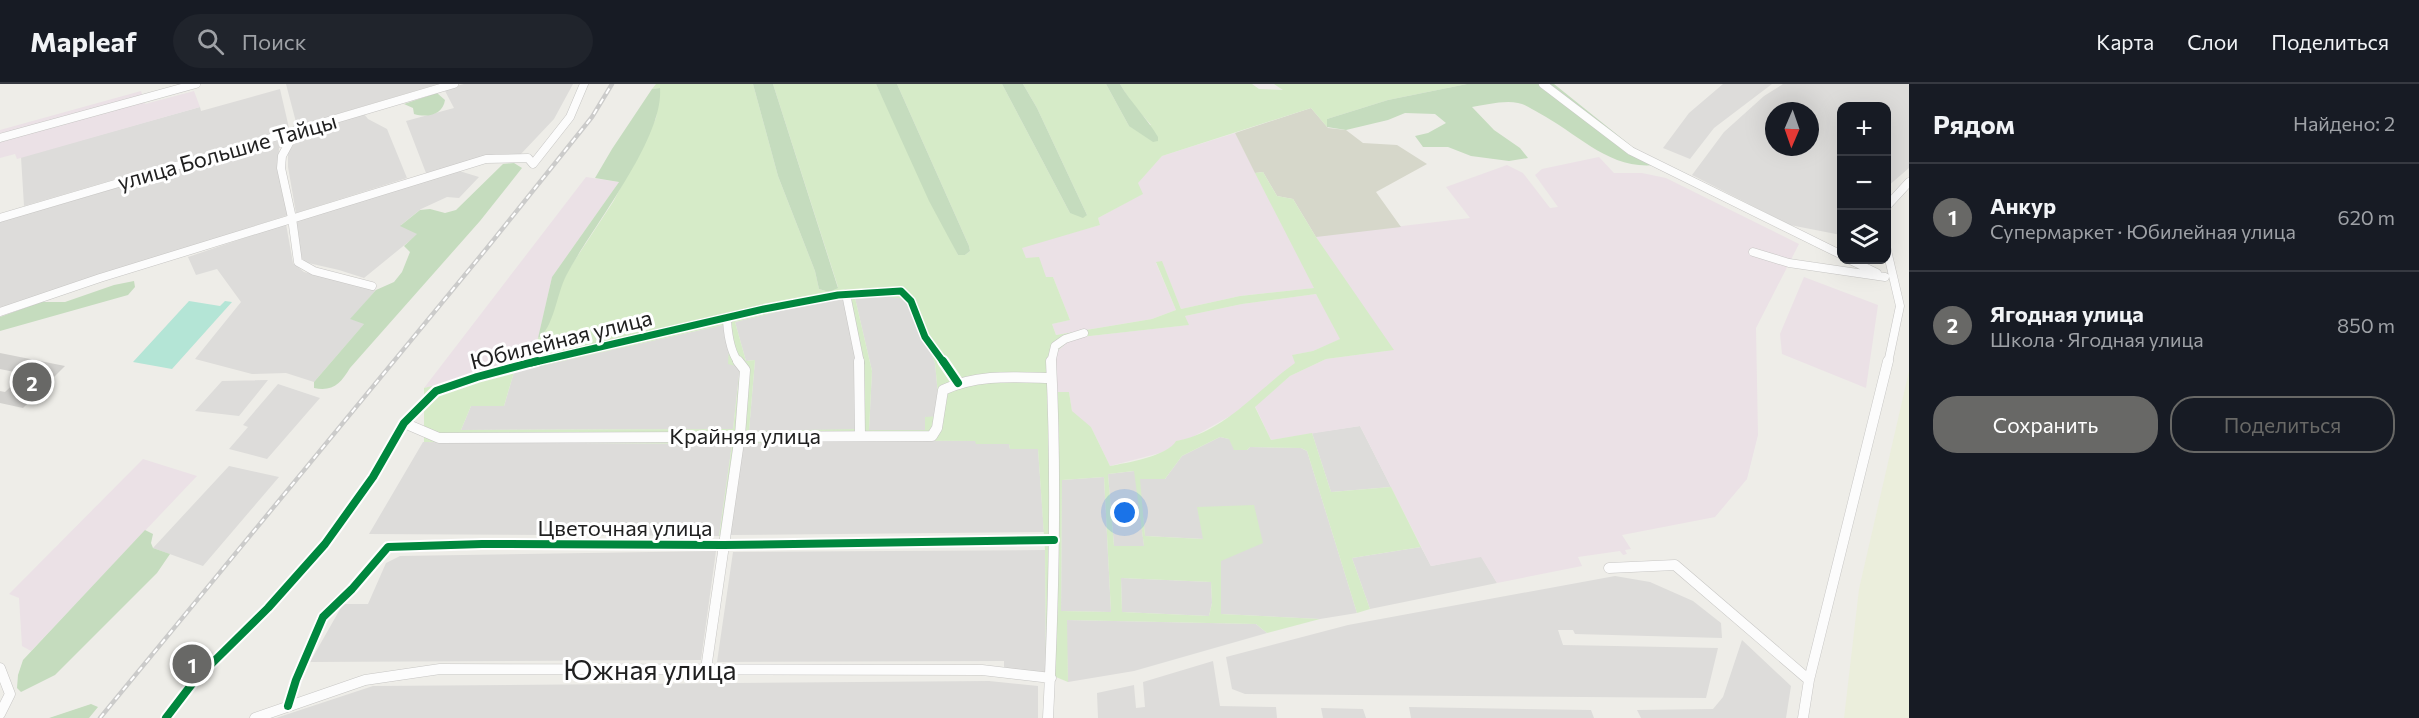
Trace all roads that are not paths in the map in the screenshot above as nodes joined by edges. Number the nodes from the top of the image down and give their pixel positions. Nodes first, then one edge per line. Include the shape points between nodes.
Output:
1 (196, 84) edge
2 (454, 84) edge
3 (584, 84) edge
4 (1543, 84) edge
5 (296, 130) junction
6 (0, 138) edge
7 (1909, 182) edge
8 (1891, 202) edge
9 (292, 218) junction
10 (0, 219) edge
11 (1753, 252) dead end
12 (1837, 253) edge
13 (1891, 261) edge
14 (1858, 264) edge
15 (1885, 277) junction
16 (1896, 280) junction
17 (372, 286) dead end
18 (846, 294) junction
19 (0, 312) edge
20 (731, 317) junction
21 (1084, 333) dead end
22 (1050, 378) junction
23 (958, 383) junction
24 (404, 423) junction
25 (740, 435) junction
26 (860, 435) junction
27 (1054, 540) junction
28 (724, 546) junction
29 (1609, 568) dead end
30 (0, 668) edge
31 (706, 669) junction
32 (1051, 678) junction
33 (1809, 680) junction
34 (288, 706) junction
35 (0, 714) edge
36 (166, 718) edge
37 (255, 718) edge
38 (1048, 718) edge
39 (1803, 718) edge

1 - 6 street
2 - 5 street, улица Большие Тайцы
3 - 9 street via 565,125 533,164 528,158 486,159
4 - 12 street via 1631,151
5 - 9 street via 282,156 281,168
5 - 10 street, улица Большие Тайцы
7 - 8 street
9 - 17 street via 298,262 314,271
9 - 19 street
11 - 15 street via 1789,263
13 - 16 street
14 - 15 street
15 - 16 street
16 - 33 street via 1898,323
18 - 20 street, Юбилейная улица
18 - 23 street, Юбилейная улица via 902,291 911,301 925,337
18 - 26 street via 861,360
20 - 24 street, Юбилейная улица via 477,377 436,391
20 - 25 street via 727,321 728,334 735,358 745,370
21 - 22 street via 1055,346
22 - 23 street via 968,379
22 - 27 street
23 - 26 street, Крайняя улица via 943,390 937,428 932,436
24 - 25 street, Крайняя улица via 439,438
24 - 36 street, Юбилейная улица via 373,477 325,544 268,608 195,680
25 - 26 street, Крайняя улица
25 - 28 street
27 - 28 street, Цветочная улица
27 - 32 street
28 - 31 street
28 - 34 street, Цветочная улица via 388,547 323,617
29 - 33 street via 1675,564
30 - 35 street via 10,694
31 - 32 street, Южная улица via 982,670
31 - 34 street, Южная улица via 440,669 366,680
32 - 38 street
33 - 39 street
34 - 37 street, Южная улица

